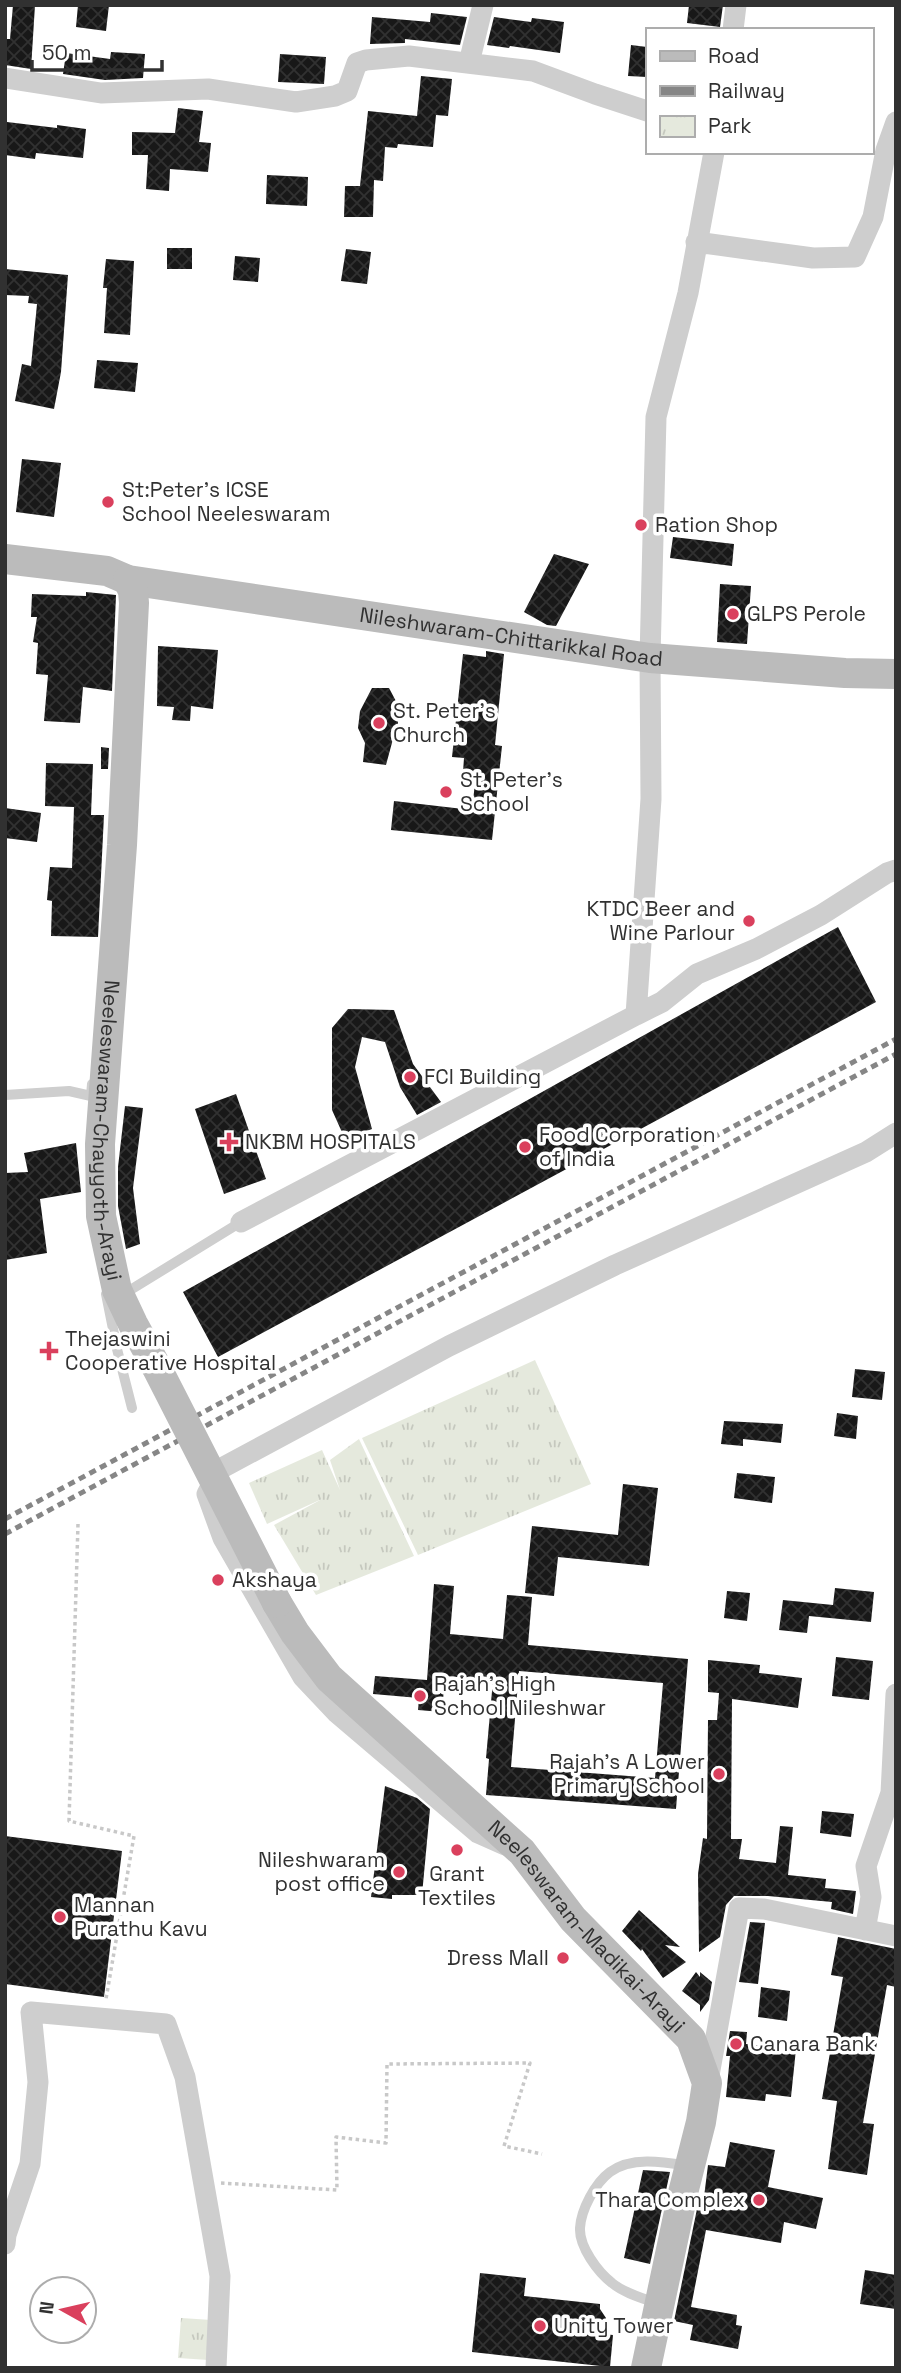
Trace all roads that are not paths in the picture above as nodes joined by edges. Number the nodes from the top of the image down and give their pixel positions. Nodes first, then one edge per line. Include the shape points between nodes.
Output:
1 (483, 5) edge
2 (736, 5) edge
3 (733, 28) edge
4 (470, 63) junction
5 (5, 78) edge
6 (646, 111) edge
7 (896, 122) edge
8 (714, 154) edge
9 (696, 243) junction
10 (5, 559) edge
11 (128, 580) junction
12 (650, 658) junction
13 (896, 674) edge
14 (896, 870) edge
15 (636, 1015) junction
16 (105, 1081) junction
17 (5, 1095) edge
18 (896, 1133) edge
19 (113, 1135) dead end
20 (241, 1222) joint
21 (132, 1408) dead end
22 (277, 1603) joint
23 (896, 1694) edge
24 (522, 1852) junction
25 (865, 1930) junction
26 (896, 1936) edge
27 (707, 2083) junction
28 (689, 2166) junction
29 (5, 2244) edge
30 (659, 2304) junction
31 (216, 2368) edge
32 (646, 2368) edge

1 - 4 street
2 - 3 street
4 - 5 street via 409,56 366,60 357,63 347,91 296,102 208,89 101,93
4 - 6 street via 533,71
7 - 9 street via 873,217 855,257 813,258
8 - 9 street
9 - 12 street via 656,417
10 - 11 main road, Nileshwaram-Chittarikkal Road via 107,571
11 - 12 main road, Nileshwaram-Chittarikkal Road
11 - 16 main road, Neeleswaram-Chayyoth-Arayi via 134,603
12 - 13 main road, Nileshwaram-Chittarikkal Road
12 - 15 street via 651,799
14 - 15 street via 756,949 697,974 662,1002
15 - 20 street
16 - 17 lane via 69,1091
16 - 21 lane via 90,1183 108,1309
16 - 22 main road, Neeleswaram-Chayyoth-Arayi, bridge via 101,1216 117,1290
18 - 24 street via 866,1152 449,1346 220,1469 207,1494 223,1538 303,1677 337,1713 478,1833
19 - 20 lane via 107,1212 127,1292
22 - 24 main road, Neeleswaram-Madikai-Arayi via 329,1678
23 - 25 street via 891,1793 866,1866 871,1897
24 - 27 main road, Neeleswaram-Madikai-Arayi via 573,1919 691,2039
25 - 26 street
25 - 27 street via 738,1908
27 - 28 main road, Neeleswaram-Madikai-Arayi
28 - 30 main road, Neeleswaram-Madikai-Arayi
28 - 30 lane via 638,2162 611,2171 591,2193 580,2229 589,2258 612,2283
29 - 31 street via 30,2164 38,2082 32,2012 166,2024 185,2077 220,2276
30 - 32 main road, Neeleswaram-Madikai-Arayi

